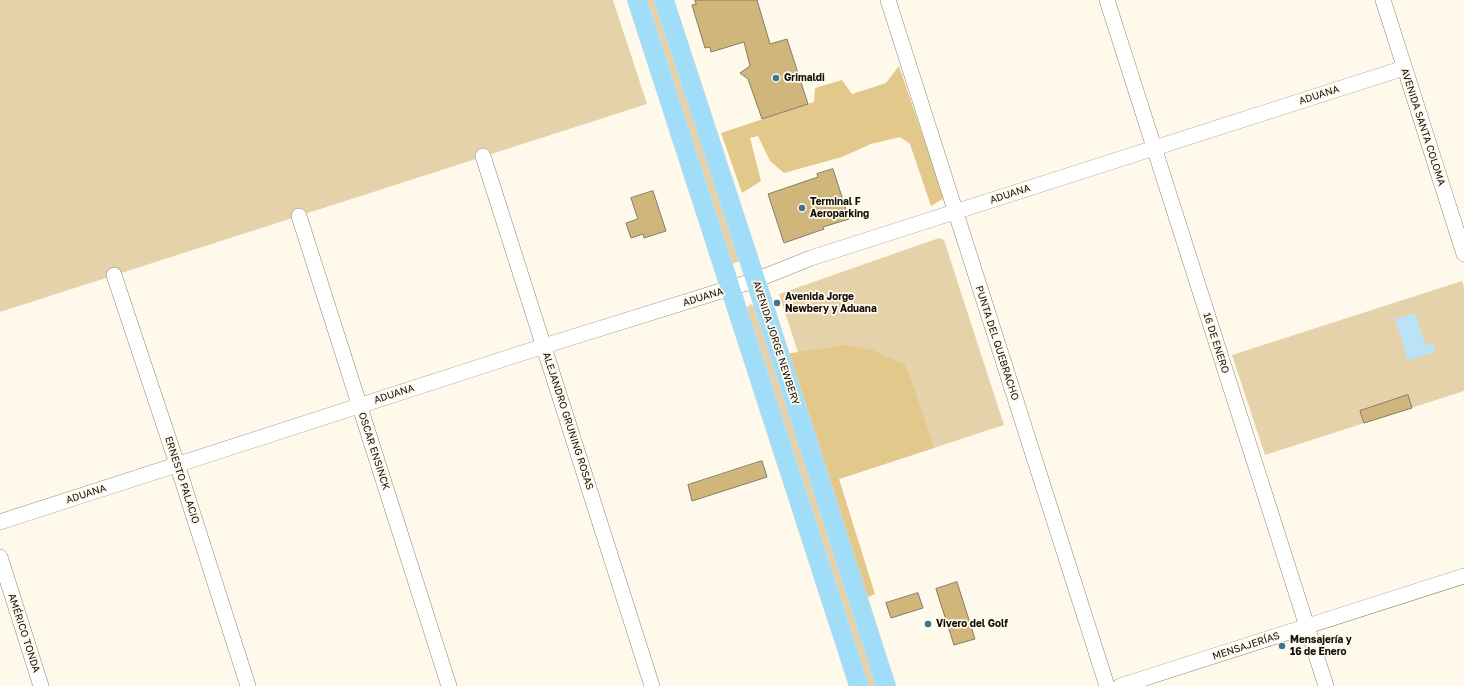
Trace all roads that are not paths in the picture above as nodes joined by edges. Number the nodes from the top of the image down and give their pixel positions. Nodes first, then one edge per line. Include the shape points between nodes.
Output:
1 (637, 0) edge
2 (664, 0) edge
3 (888, 0) edge
4 (1107, 0) edge
5 (1383, 0) edge
6 (1404, 68) junction
7 (1154, 149) junction
8 (483, 156) dead end
9 (955, 211) junction
10 (299, 216) dead end
11 (1464, 254) edge
12 (114, 275) dead end
13 (756, 280) junction
14 (731, 288) junction
15 (544, 346) junction
16 (359, 405) junction
17 (177, 464) junction
18 (0, 522) edge
19 (0, 557) edge
20 (1464, 576) edge
21 (1307, 626) junction
22 (41, 686) edge
23 (248, 686) edge
24 (449, 686) edge
25 (652, 686) edge
26 (859, 686) edge
27 (886, 686) edge
28 (1107, 686) edge
29 (1120, 686) edge
30 (1326, 686) edge

1 - 14 main road
2 - 13 main road, AVENIDA JORGE NEWBERY
3 - 9 street, PUNTA DEL QUEBRACHO
4 - 7 street, 16 DE ENERO
5 - 6 street, AVENIDA SANTA COLOMA
6 - 7 street, ADUANA
6 - 11 street, AVENIDA SANTA COLOMA
7 - 9 street, ADUANA
7 - 21 street, 16 DE ENERO
8 - 15 street, ALEJANDRO GRUNING ROSAS
9 - 13 street, ADUANA via 811,258
9 - 28 street, PUNTA DEL QUEBRACHO
10 - 16 street, OSCAR ENSINCK
12 - 17 street, ERNESTO PALACIO
13 - 14 street, ADUANA
13 - 27 main road, AVENIDA JORGE NEWBERY
14 - 15 street, ADUANA
14 - 26 main road
15 - 16 street, ADUANA
15 - 25 street, ALEJANDRO GRUNING ROSAS
16 - 17 street, ADUANA
16 - 24 street, OSCAR ENSINCK
17 - 18 street, ADUANA
17 - 23 street, ERNESTO PALACIO
19 - 22 street, AMÉRICO TONDA
20 - 21 street, MENSAJERÍAS
21 - 29 street, MENSAJERÍAS
21 - 30 street, 16 DE ENERO

